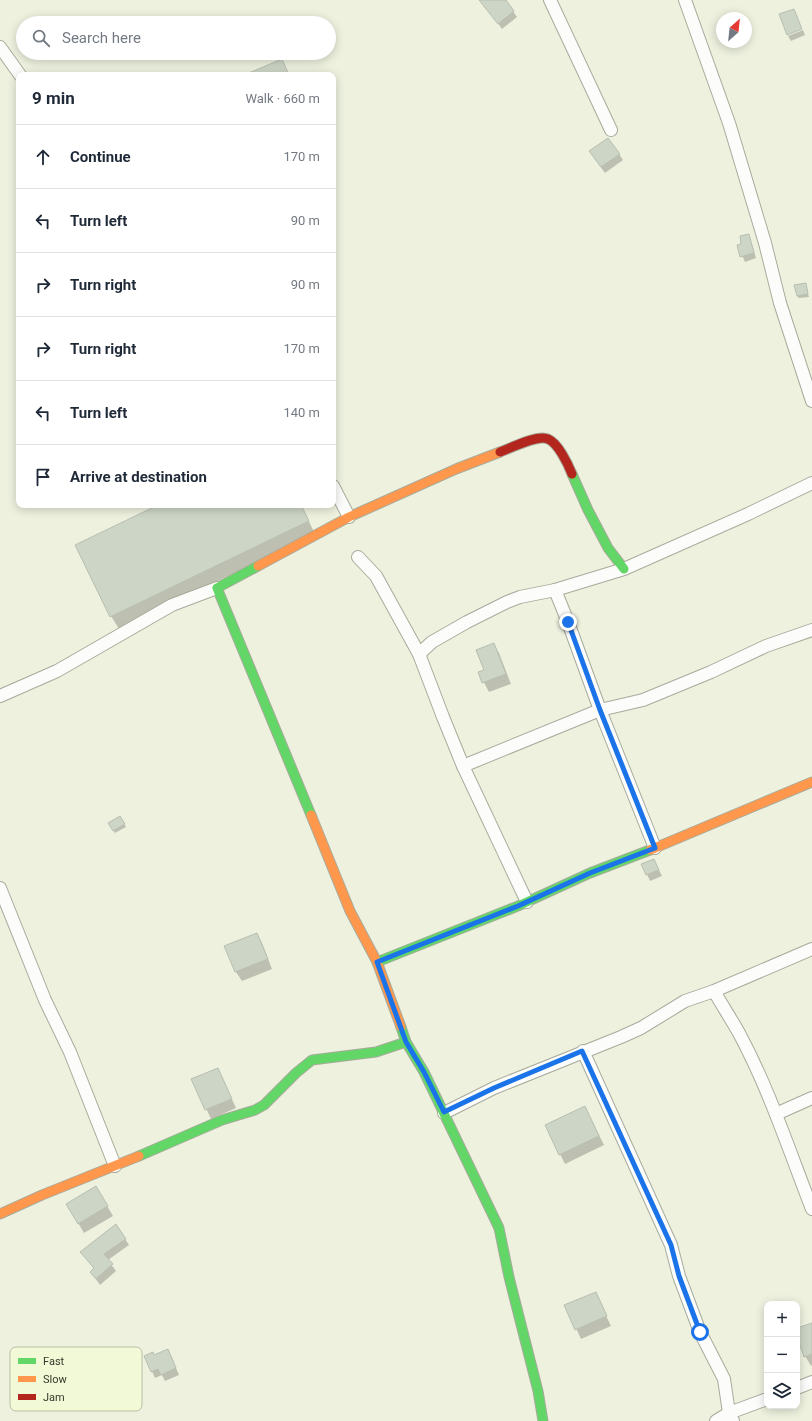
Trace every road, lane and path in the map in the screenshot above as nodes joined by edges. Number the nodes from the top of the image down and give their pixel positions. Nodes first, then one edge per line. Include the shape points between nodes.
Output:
1 (550, 0) edge
2 (685, 0) edge
3 (0, 47) edge
4 (18, 72) edge
5 (611, 130) dead end
6 (812, 401) edge
7 (812, 483) edge
8 (336, 492) edge
9 (349, 517) junction
10 (358, 556) dead end
11 (624, 569) junction
12 (217, 588) junction
13 (555, 590) junction
14 (812, 630) edge
15 (419, 654) junction
16 (0, 696) edge
17 (600, 710) junction
18 (463, 766) junction
19 (812, 782) edge
20 (655, 848) junction
21 (0, 888) edge
22 (527, 902) junction
23 (812, 949) edge
24 (377, 962) junction
25 (714, 991) junction
26 (406, 1042) junction
27 (582, 1051) junction
28 (812, 1098) edge
29 (444, 1112) junction
30 (776, 1114) junction
31 (116, 1166) junction
32 (812, 1209) edge
33 (0, 1214) edge
34 (812, 1382) edge
35 (800, 1387) edge
36 (764, 1400) edge
37 (731, 1417) edge
38 (543, 1421) edge
39 (716, 1421) edge

1 - 5 street
2 - 6 street via 730,123 780,302
3 - 4 street
7 - 11 street
8 - 9 street
9 - 11 street via 456,469 537,438 546,438 555,444 568,465 608,548
9 - 12 street
10 - 15 street via 376,576
11 - 13 street
12 - 16 street via 172,604 57,671
12 - 24 street via 350,911
13 - 15 street via 507,602 432,642
13 - 17 street
14 - 17 street via 766,646 643,700
15 - 18 street
17 - 18 street
17 - 20 street
18 - 22 street
19 - 20 street
20 - 22 street via 590,873
21 - 31 street
22 - 24 street
23 - 25 street
24 - 26 street
25 - 27 street via 685,1001 622,1037
25 - 30 street via 739,1034
26 - 29 street
26 - 31 street via 376,1052 312,1060 264,1105 255,1110 222,1120
27 - 29 street
27 - 37 street via 671,1245 679,1276 700,1332 724,1379
28 - 30 street
29 - 38 street via 498,1228
30 - 32 street
31 - 33 street
34 - 35 street
36 - 37 street
37 - 39 street

